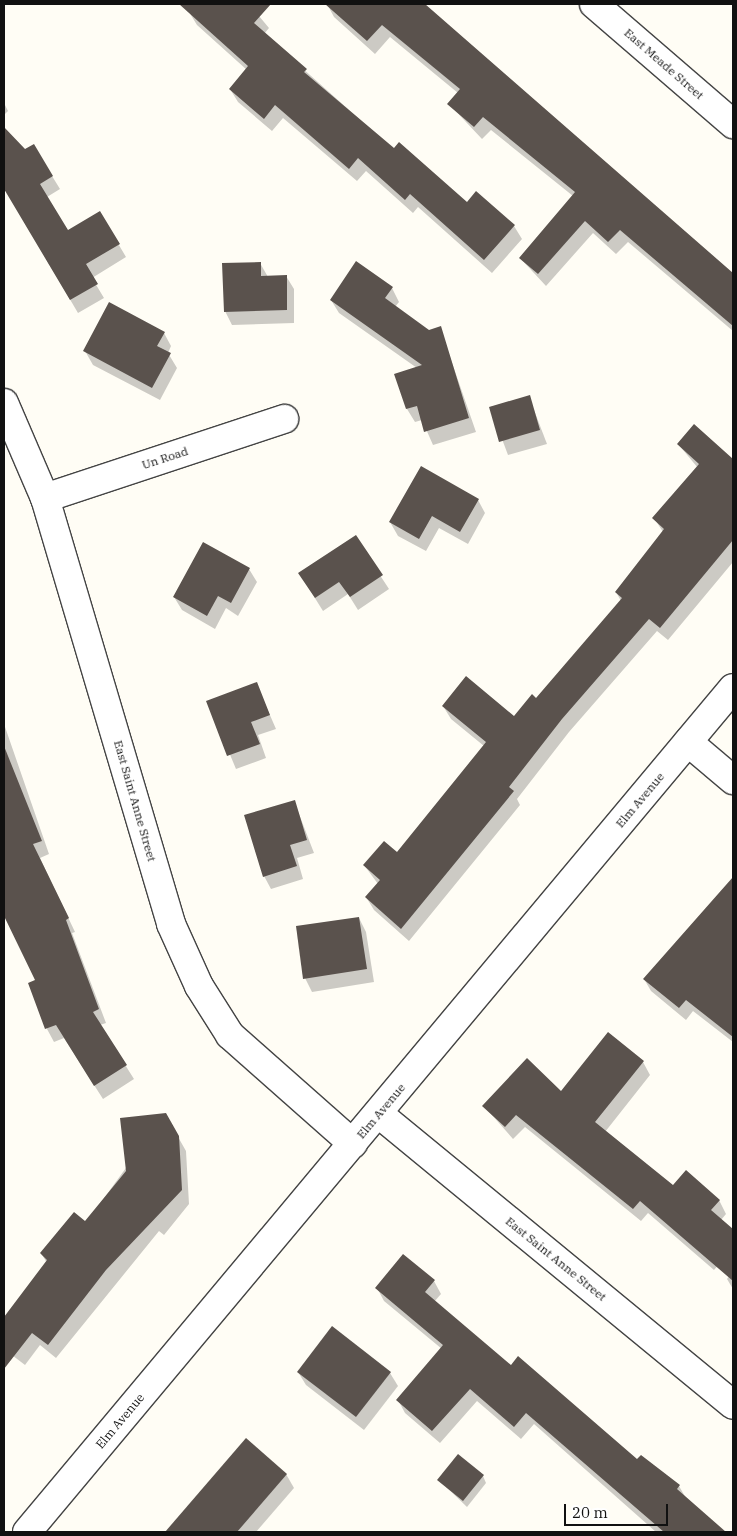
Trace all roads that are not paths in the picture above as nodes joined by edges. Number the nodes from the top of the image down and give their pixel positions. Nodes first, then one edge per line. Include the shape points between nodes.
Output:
1 (594, 4) edge
2 (733, 124) edge
3 (4, 403) edge
4 (284, 419) dead end
5 (45, 498) junction
6 (733, 688) edge
7 (688, 742) junction
8 (733, 780) edge
9 (379, 1114) junction
10 (354, 1144) junction
11 (733, 1405) edge
12 (26, 1532) edge

1 - 2 street, East Meade Street
3 - 5 street, East Saint Anne Street
4 - 5 street, Un Road
5 - 10 street, East Saint Anne Street via 171,924 199,986 230,1035
6 - 7 street, Elm Avenue
7 - 8 street
7 - 9 street, Elm Avenue
9 - 10 street, Elm Avenue
9 - 11 street, East Saint Anne Street
10 - 12 street, Elm Avenue

